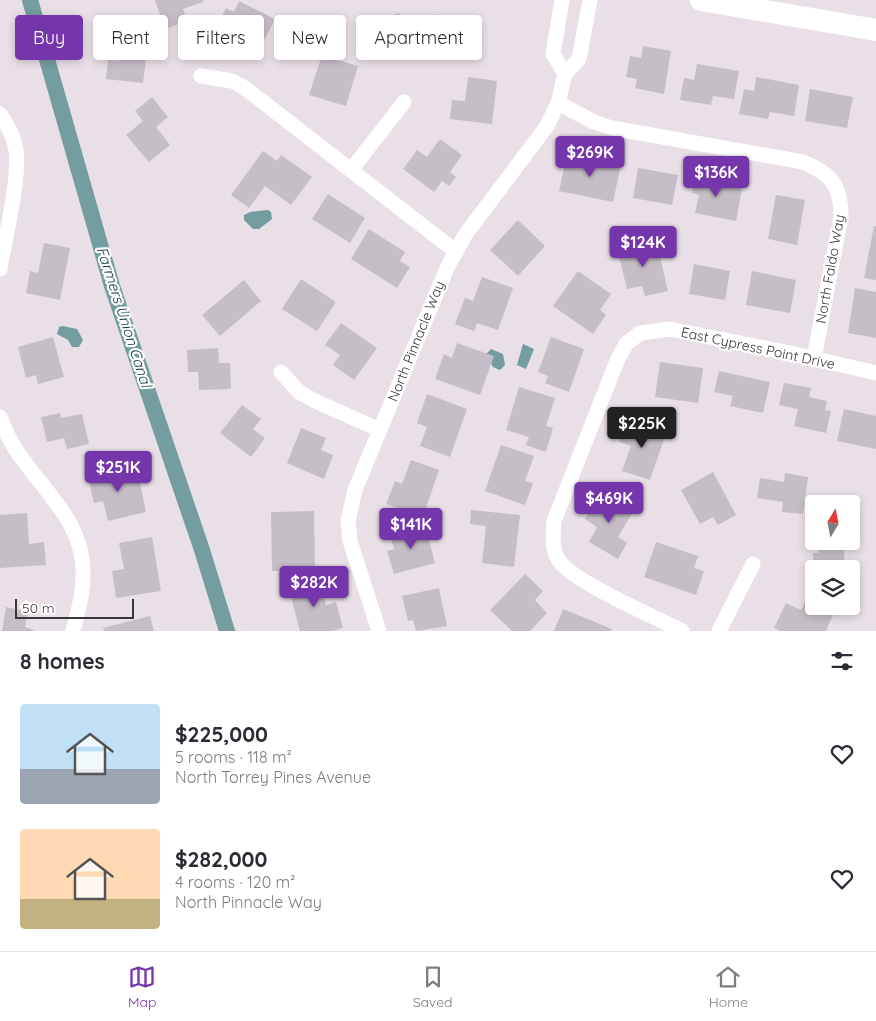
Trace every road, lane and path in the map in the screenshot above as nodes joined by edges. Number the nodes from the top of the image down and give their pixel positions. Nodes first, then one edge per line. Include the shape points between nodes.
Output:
1 (562, 0) edge
2 (590, 0) edge
3 (701, 0) edge
4 (876, 30) edge
5 (565, 74) junction
6 (201, 76) dead end
7 (404, 102) dead end
8 (558, 103) junction
9 (0, 114) edge
10 (351, 170) junction
11 (455, 251) junction
12 (0, 269) edge
13 (814, 358) junction
14 (282, 372) dead end
15 (876, 374) edge
16 (0, 418) edge
17 (380, 430) junction
18 (753, 564) dead end
19 (74, 631) edge
20 (379, 631) edge
21 (682, 631) edge
22 (719, 631) edge

1 - 5 street via 553,54
2 - 5 street, North Pinnacle Way via 579,59
3 - 4 main road
5 - 8 street, North Pinnacle Way
6 - 10 street via 232,81 245,88
7 - 10 street
8 - 11 street, North Pinnacle Way via 537,141
8 - 13 street, North Faldo Way via 612,128 803,162 820,169 834,182 841,198 841,217
9 - 12 street via 16,148 17,166
10 - 11 street
11 - 17 street, North Pinnacle Way
13 - 15 street, East Cypress Point Drive
13 - 21 street, East Cypress Point Drive via 670,329 640,333 626,344 617,361 554,521 552,542 560,562 576,577
14 - 17 street via 299,392
16 - 19 street via 14,448 57,502 76,533 83,588
17 - 20 street, North Pinnacle Way via 355,490 348,522 350,541
18 - 22 street

